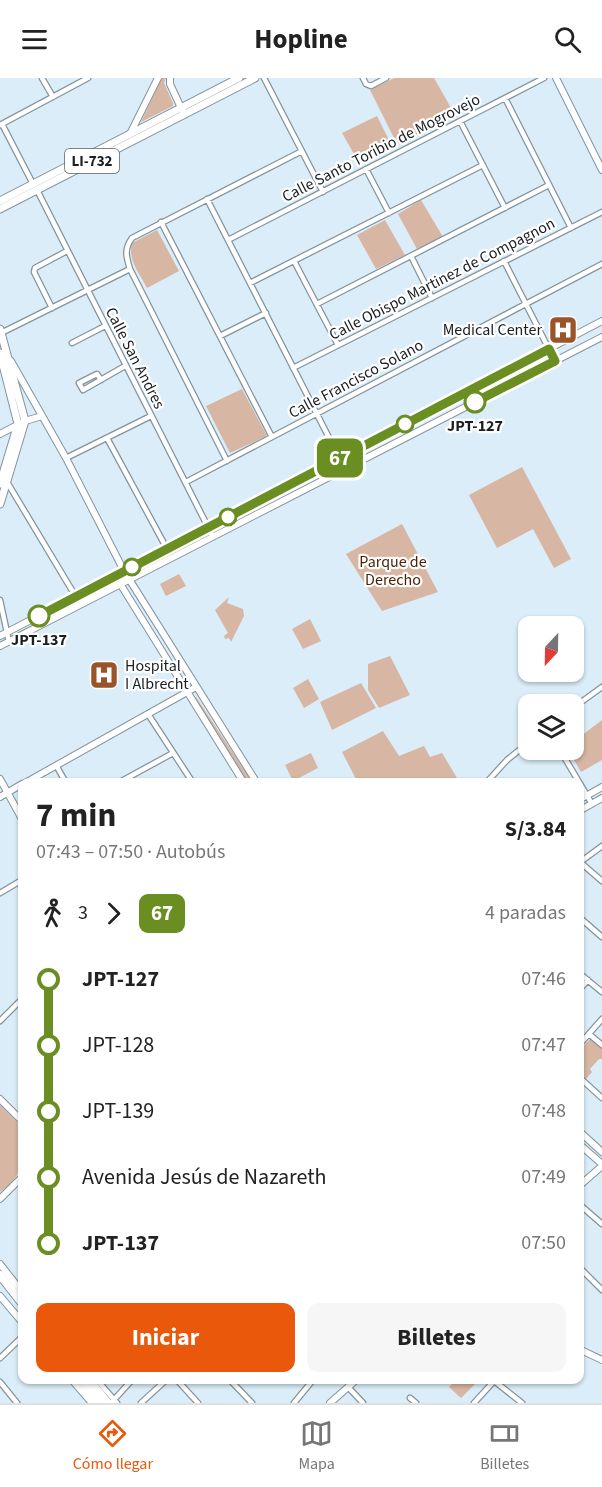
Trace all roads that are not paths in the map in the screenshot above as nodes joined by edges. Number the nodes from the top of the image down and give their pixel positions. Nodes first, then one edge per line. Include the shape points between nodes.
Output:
1 (42, 78) edge
2 (88, 78) edge
3 (158, 78) edge
4 (170, 78) edge
5 (239, 78) edge
6 (255, 78) edge
7 (264, 78) edge
8 (363, 78) edge
9 (386, 78) edge
10 (544, 78) edge
11 (556, 78) edge
12 (53, 97) junction
13 (505, 98) junction
14 (182, 110) junction
15 (460, 121) junction
16 (1, 124) edge
17 (130, 134) junction
18 (302, 151) junction
19 (483, 165) junction
20 (366, 169) junction
21 (602, 170) edge
22 (549, 185) junction
23 (35, 187) junction
24 (323, 192) junction
25 (207, 199) junction
26 (0, 201) edge
27 (0, 208) edge
28 (505, 208) junction
29 (602, 212) edge
30 (389, 213) junction
31 (161, 222) junction
32 (571, 228) junction
33 (228, 240) junction
34 (68, 251) junction
35 (411, 256) junction
36 (294, 261) junction
37 (504, 261) junction
38 (602, 264) edge
39 (130, 269) junction
40 (250, 283) junction
41 (87, 292) junction
42 (432, 298) junction
43 (316, 304) junction
44 (525, 304) junction
45 (52, 308) junction
46 (266, 313) junction
47 (602, 321) edge
48 (105, 327) junction
49 (0, 332) edge
50 (220, 336) junction
51 (602, 337) edge
52 (72, 343) dead end
53 (338, 345) junction
54 (549, 349) junction
55 (0, 353) edge
56 (9, 358) junction
57 (555, 361) junction
58 (125, 366) junction
59 (293, 368) junction
60 (101, 380) dead end
61 (445, 403) junction
62 (317, 413) junction
63 (451, 414) junction
64 (42, 416) junction
65 (151, 416) junction
66 (22, 423) junction
67 (0, 434) edge
68 (272, 437) junction
69 (107, 438) junction
70 (66, 458) junction
71 (340, 458) junction
72 (226, 461) junction
73 (345, 469) junction
74 (186, 482) junction
75 (4, 483) edge
76 (0, 504) edge
77 (208, 527) junction
78 (213, 537) junction
79 (166, 549) junction
80 (124, 571) junction
81 (115, 576) junction
82 (129, 580) junction
83 (121, 584) junction
84 (76, 597) junction
85 (0, 600) edge
86 (29, 621) junction
87 (33, 630) junction
88 (7, 633) junction
89 (0, 636) edge
90 (9, 642) junction
91 (0, 646) edge
92 (196, 687) junction
93 (602, 687) edge
94 (187, 692) junction
95 (584, 700) edge
96 (148, 714) junction
97 (518, 751) edge
98 (173, 753) junction
99 (566, 760) edge
100 (56, 765) junction
101 (34, 778) edge
102 (63, 778) edge
103 (127, 778) edge
104 (189, 778) edge
105 (241, 778) edge
106 (253, 778) edge
107 (491, 778) edge
108 (577, 778) edge
109 (0, 779) edge
110 (18, 787) edge
111 (602, 787) edge
112 (584, 790) edge
113 (8, 793) junction
114 (587, 795) junction
115 (0, 797) edge
116 (584, 797) edge
117 (602, 798) edge
118 (592, 804) junction
119 (584, 808) edge
120 (18, 812) edge
121 (602, 846) edge
122 (584, 859) edge
123 (584, 866) edge
124 (602, 881) edge
125 (18, 882) edge
126 (0, 893) edge
127 (584, 921) edge
128 (602, 937) edge
129 (584, 977) edge
130 (588, 980) junction
131 (584, 984) edge
132 (602, 993) edge
133 (18, 1003) edge
134 (602, 1018) edge
135 (0, 1021) edge
136 (589, 1034) junction
137 (584, 1040) edge
138 (602, 1045) edge
139 (584, 1082) edge
140 (602, 1098) edge
141 (0, 1099) edge
142 (18, 1117) edge
143 (584, 1136) edge
144 (584, 1149) edge
145 (602, 1152) edge
146 (602, 1165) edge
147 (584, 1181) edge
148 (18, 1182) edge
149 (0, 1199) edge
150 (584, 1208) edge
151 (602, 1223) edge
152 (0, 1264) edge
153 (584, 1273) edge
154 (0, 1275) edge
155 (0, 1283) edge
156 (18, 1287) edge
157 (602, 1290) edge
158 (0, 1296) edge
159 (18, 1298) edge
160 (18, 1304) edge
161 (18, 1318) edge
162 (18, 1341) edge
163 (602, 1351) edge
164 (584, 1352) edge
165 (0, 1358) edge
166 (599, 1359) edge
167 (0, 1382) edge
168 (75, 1384) edge
169 (84, 1384) edge
170 (93, 1384) edge
171 (100, 1384) edge
172 (129, 1384) edge
173 (162, 1384) edge
174 (181, 1384) edge
175 (235, 1384) edge
176 (310, 1384) edge
177 (352, 1384) edge
178 (491, 1384) edge
179 (499, 1384) edge
180 (348, 1388) junction
181 (410, 1398) dead end
182 (113, 1402) edge
183 (17, 1403) edge
184 (92, 1403) edge
185 (100, 1403) edge
186 (141, 1403) edge
187 (198, 1403) edge
188 (252, 1403) edge
189 (294, 1403) edge
190 (330, 1403) edge
191 (363, 1403) edge
192 (416, 1403) edge
193 (474, 1403) edge
194 (522, 1403) edge

1 - 12 street
2 - 12 street
3 - 17 main road
4 - 14 main road
5 - 14 main road, LI-732
6 - 14 main road, LI-732
7 - 18 street
8 - 9 street via 371,86
10 - 13 street, Calle Santo Toribio de Mogrovejo
11 - 21 main road
12 - 16 street
13 - 15 street, Calle Santo Toribio de Mogrovejo
13 - 22 street
14 - 17 main road, LI-732
14 - 23 main road, LI-732
15 - 19 street
15 - 20 street, Calle Santo Toribio de Mogrovejo
16 - 23 street, Calle San Andres
17 - 23 main road, LI-732
18 - 24 street
18 - 25 street
19 - 28 street
19 - 30 street
20 - 24 street, Calle Santo Toribio de Mogrovejo
20 - 30 street
22 - 28 street
22 - 32 street
23 - 26 main road, LI-732
23 - 27 main road, LI-732
23 - 34 street, Calle San Andres
24 - 33 street, Calle Santo Toribio de Mogrovejo
25 - 31 street
25 - 33 street
28 - 35 street
29 - 32 street, Calle Obispo Martinez de Compagnon
30 - 36 street
31 - 39 street via 132,238 126,247
31 - 50 street
32 - 37 street, Calle Obispo Martinez de Compagnon
33 - 40 street
34 - 41 street, Calle San Andres
34 - 45 street via 35,268
35 - 42 street
35 - 43 street
36 - 40 street
36 - 43 street
37 - 42 street, Calle Obispo Martinez de Compagnon
37 - 44 street
38 - 44 street, Calle Francisco Solano
39 - 41 street
39 - 72 street
40 - 46 street
41 - 45 street
41 - 48 street, Calle San Andres
42 - 53 street, Calle Obispo Martinez de Compagnon
43 - 53 street
44 - 54 street
44 - 62 street, Calle Francisco Solano
45 - 49 street
46 - 50 street
46 - 59 street
47 - 54 main road
48 - 52 street
48 - 58 street, Calle San Andres
49 - 56 main road
50 - 68 street
51 - 57 main road
53 - 59 street, Calle Obispo Martinez de Compagnon
54 - 57 street
54 - 61 main road
55 - 66 main road
56 - 64 main road
56 - 66 main road
57 - 63 main road
58 - 60 street
58 - 65 street, Calle San Andres
59 - 62 street
61 - 63 main road
61 - 71 main road
62 - 68 street, Calle Francisco Solano
62 - 71 street
63 - 73 main road
64 - 66 main road
64 - 70 main road
65 - 69 street
65 - 74 street, Calle San Andres
66 - 67 main road
66 - 75 main road
68 - 72 street, Calle Francisco Solano
69 - 70 street
69 - 79 street
70 - 80 main road
71 - 73 street
71 - 77 main road
72 - 74 street, Calle Francisco Solano
73 - 78 main road
74 - 77 street, Calle San Andres
75 - 76 main road
75 - 84 street
77 - 78 street, Calle San Andres
77 - 79 main road
78 - 82 main road
79 - 80 main road
80 - 81 main road
80 - 82 main road
81 - 83 main road
81 - 84 main road
82 - 83 main road
82 - 92 main road
83 - 87 main road
83 - 94 main road
84 - 86 main road
85 - 88 street
86 - 87 main road
86 - 88 main road
87 - 90 main road
88 - 89 main road
88 - 90 street
90 - 91 main road
92 - 94 main road
92 - 106 main road
93 - 95 street
94 - 96 main road
94 - 105 main road
96 - 98 street
96 - 100 main road
97 - 107 street
98 - 103 street
98 - 104 street
99 - 108 street
100 - 101 main road
100 - 102 street
109 - 113 main road
110 - 113 main road
111 - 114 main road
112 - 114 street
113 - 115 main road
113 - 120 main road
114 - 116 main road
114 - 118 street
117 - 118 main road
118 - 119 main road
121 - 122 street
123 - 124 street
125 - 126 street
127 - 128 street
129 - 130 street
130 - 131 street
130 - 132 street
133 - 135 street
134 - 136 street
136 - 137 street
136 - 138 street
139 - 140 street
141 - 142 main road
143 - 145 main road
144 - 146 main road
146 - 147 main road
148 - 149 main road
150 - 151 street
152 - 156 main road
153 - 157 street
154 - 159 highway
155 - 160 highway
158 - 161 main road
162 - 165 street
163 - 166 street
164 - 166 main road
167 - 183 street
168 - 184 main road
169 - 185 highway
170 - 182 highway
171 - 182 street
172 - 182 street
173 - 186 street
174 - 187 street
175 - 188 street
176 - 189 street
177 - 180 main road
178 - 193 street
179 - 194 street
180 - 190 main road
180 - 191 street
181 - 192 street

